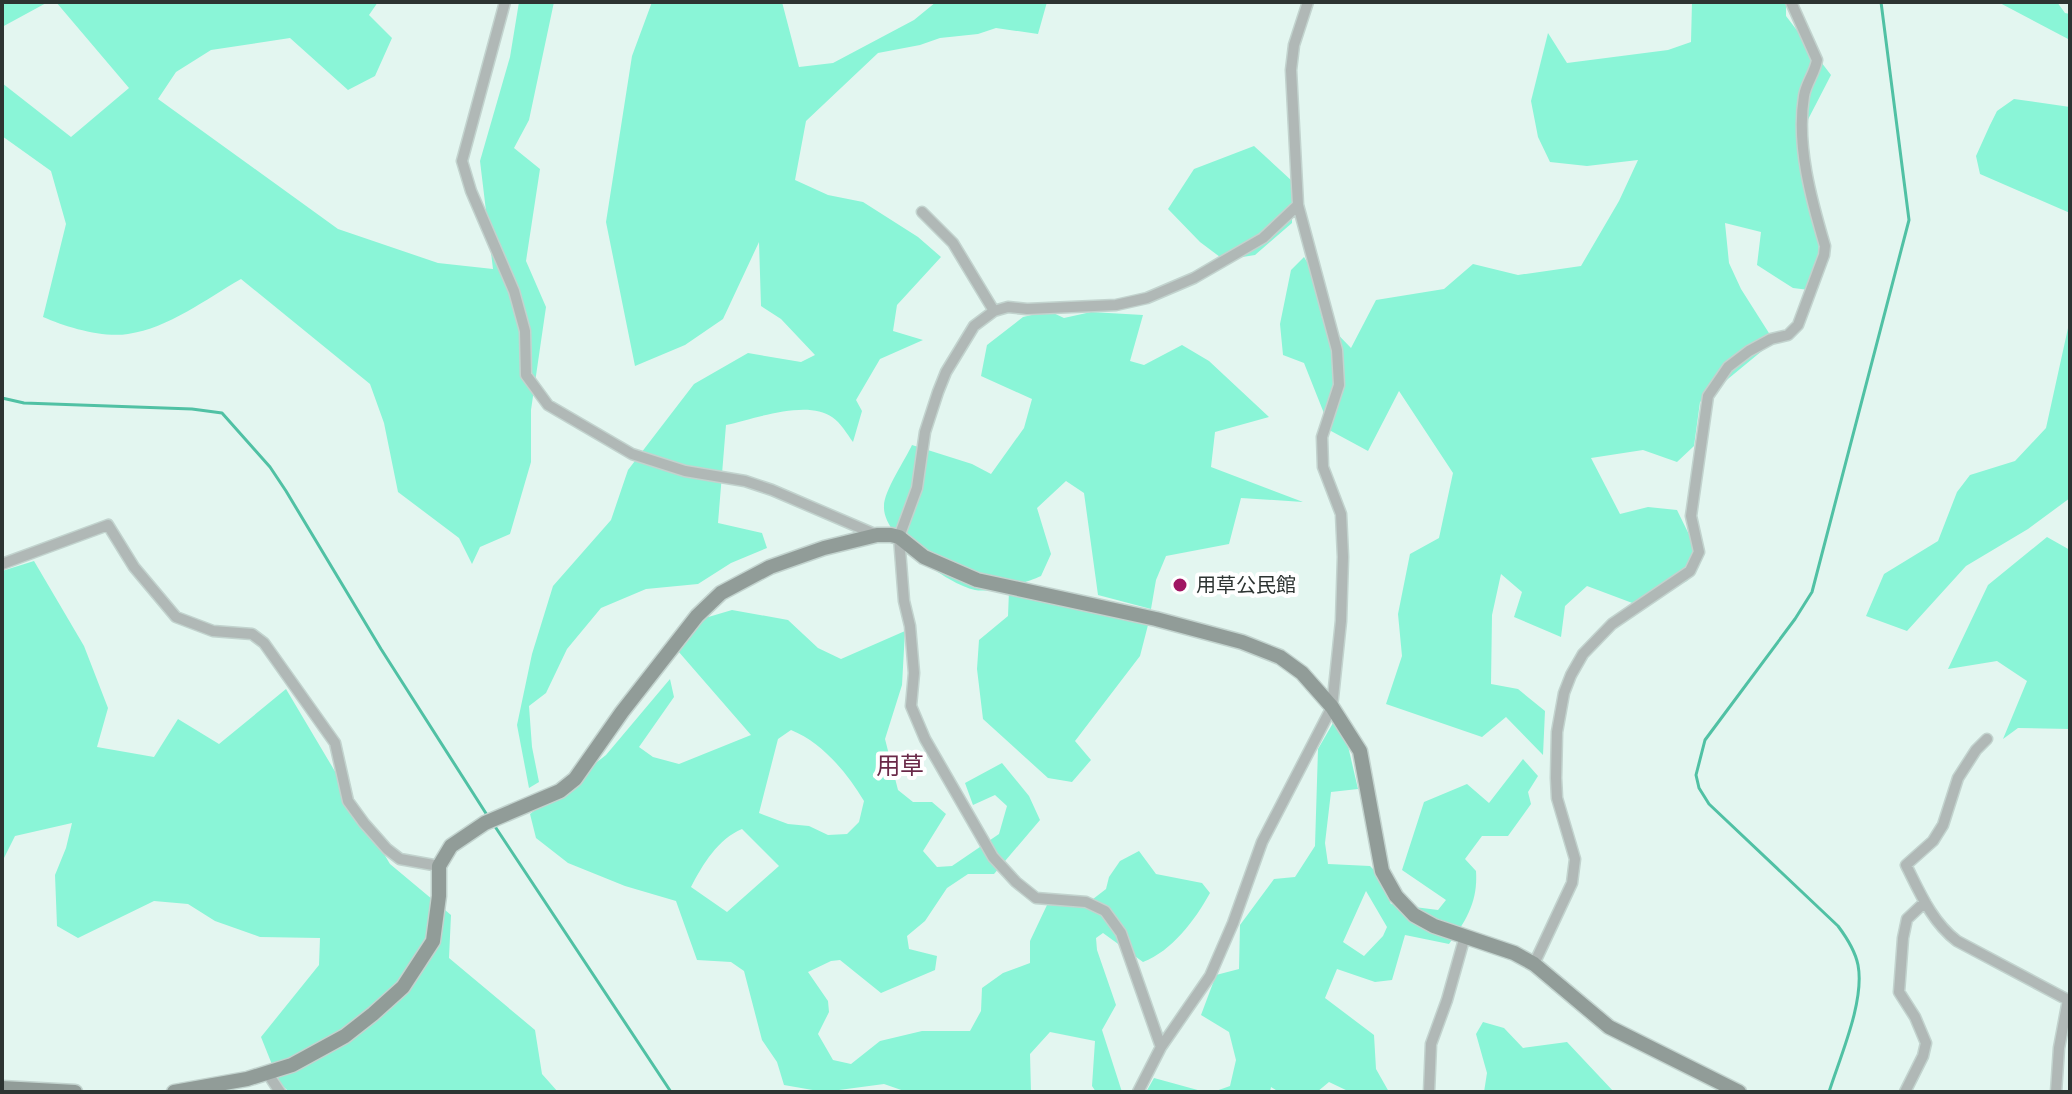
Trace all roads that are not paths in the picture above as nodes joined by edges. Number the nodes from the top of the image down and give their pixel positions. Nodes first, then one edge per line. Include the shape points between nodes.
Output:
1 (505, 2) edge
2 (1308, 2) edge
3 (1791, 2) edge
4 (1298, 205) junction
5 (922, 212) dead end
6 (994, 311) junction
7 (877, 535) junction
8 (899, 537) junction
9 (2, 564) edge
10 (1332, 707) junction
11 (1987, 739) dead end
12 (439, 866) junction
13 (1925, 902) junction
14 (1465, 936) junction
15 (1534, 964) junction
16 (1161, 1047) junction
17 (268, 1074) junction
18 (2, 1088) edge
19 (1720, 1088) edge
20 (75, 1092) edge
21 (174, 1092) edge
22 (280, 1092) edge
23 (1138, 1092) edge
24 (1429, 1092) edge
25 (1739, 1092) edge
26 (1905, 1092) edge
27 (2056, 1092) edge

1 - 7 street via 462,161 514,291 525,331 526,375 548,405 632,454 759,486
2 - 4 street via 1291,70
3 - 15 street via 1817,60 1803,107 1808,182 1824,255 1798,325 1728,367 1708,396 1691,516 1699,552 1690,571 1612,624 1571,675 1557,732 1556,778 1575,859 1572,883
4 - 6 street via 1263,238 1147,298 1116,305
4 - 10 street via 1337,350 1339,385 1322,437 1323,467 1341,514 1343,557
5 - 6 street via 953,243
6 - 8 street via 974,326 946,372
7 - 8 street
7 - 12 street via 770,567 721,593 631,700 575,779 560,791 477,828 451,846
8 - 10 street via 924,557 977,580 1242,642 1280,657
8 - 16 street via 914,673 911,706 925,739 993,857 1016,882 1036,898 1086,902 1105,911 1121,933
9 - 12 street via 108,525 134,567 176,617 213,631 252,634 264,643 335,743 348,801 364,823 400,859
10 - 14 street via 1360,751 1382,871 1396,896 1414,915
10 - 16 street via 1262,842 1210,976
11 - 13 street via 1958,778 1933,841 1906,865
12 - 17 street via 433,941 403,987 345,1036
13 - 26 street via 1907,919 1900,962 1899,992 1926,1043
13 - 27 street via 1957,941 2068,1000
14 - 15 street
14 - 24 street via 1431,1044
15 - 19 street via 1609,1027
16 - 23 street
17 - 21 street
17 - 22 street
18 - 20 street
19 - 25 street

